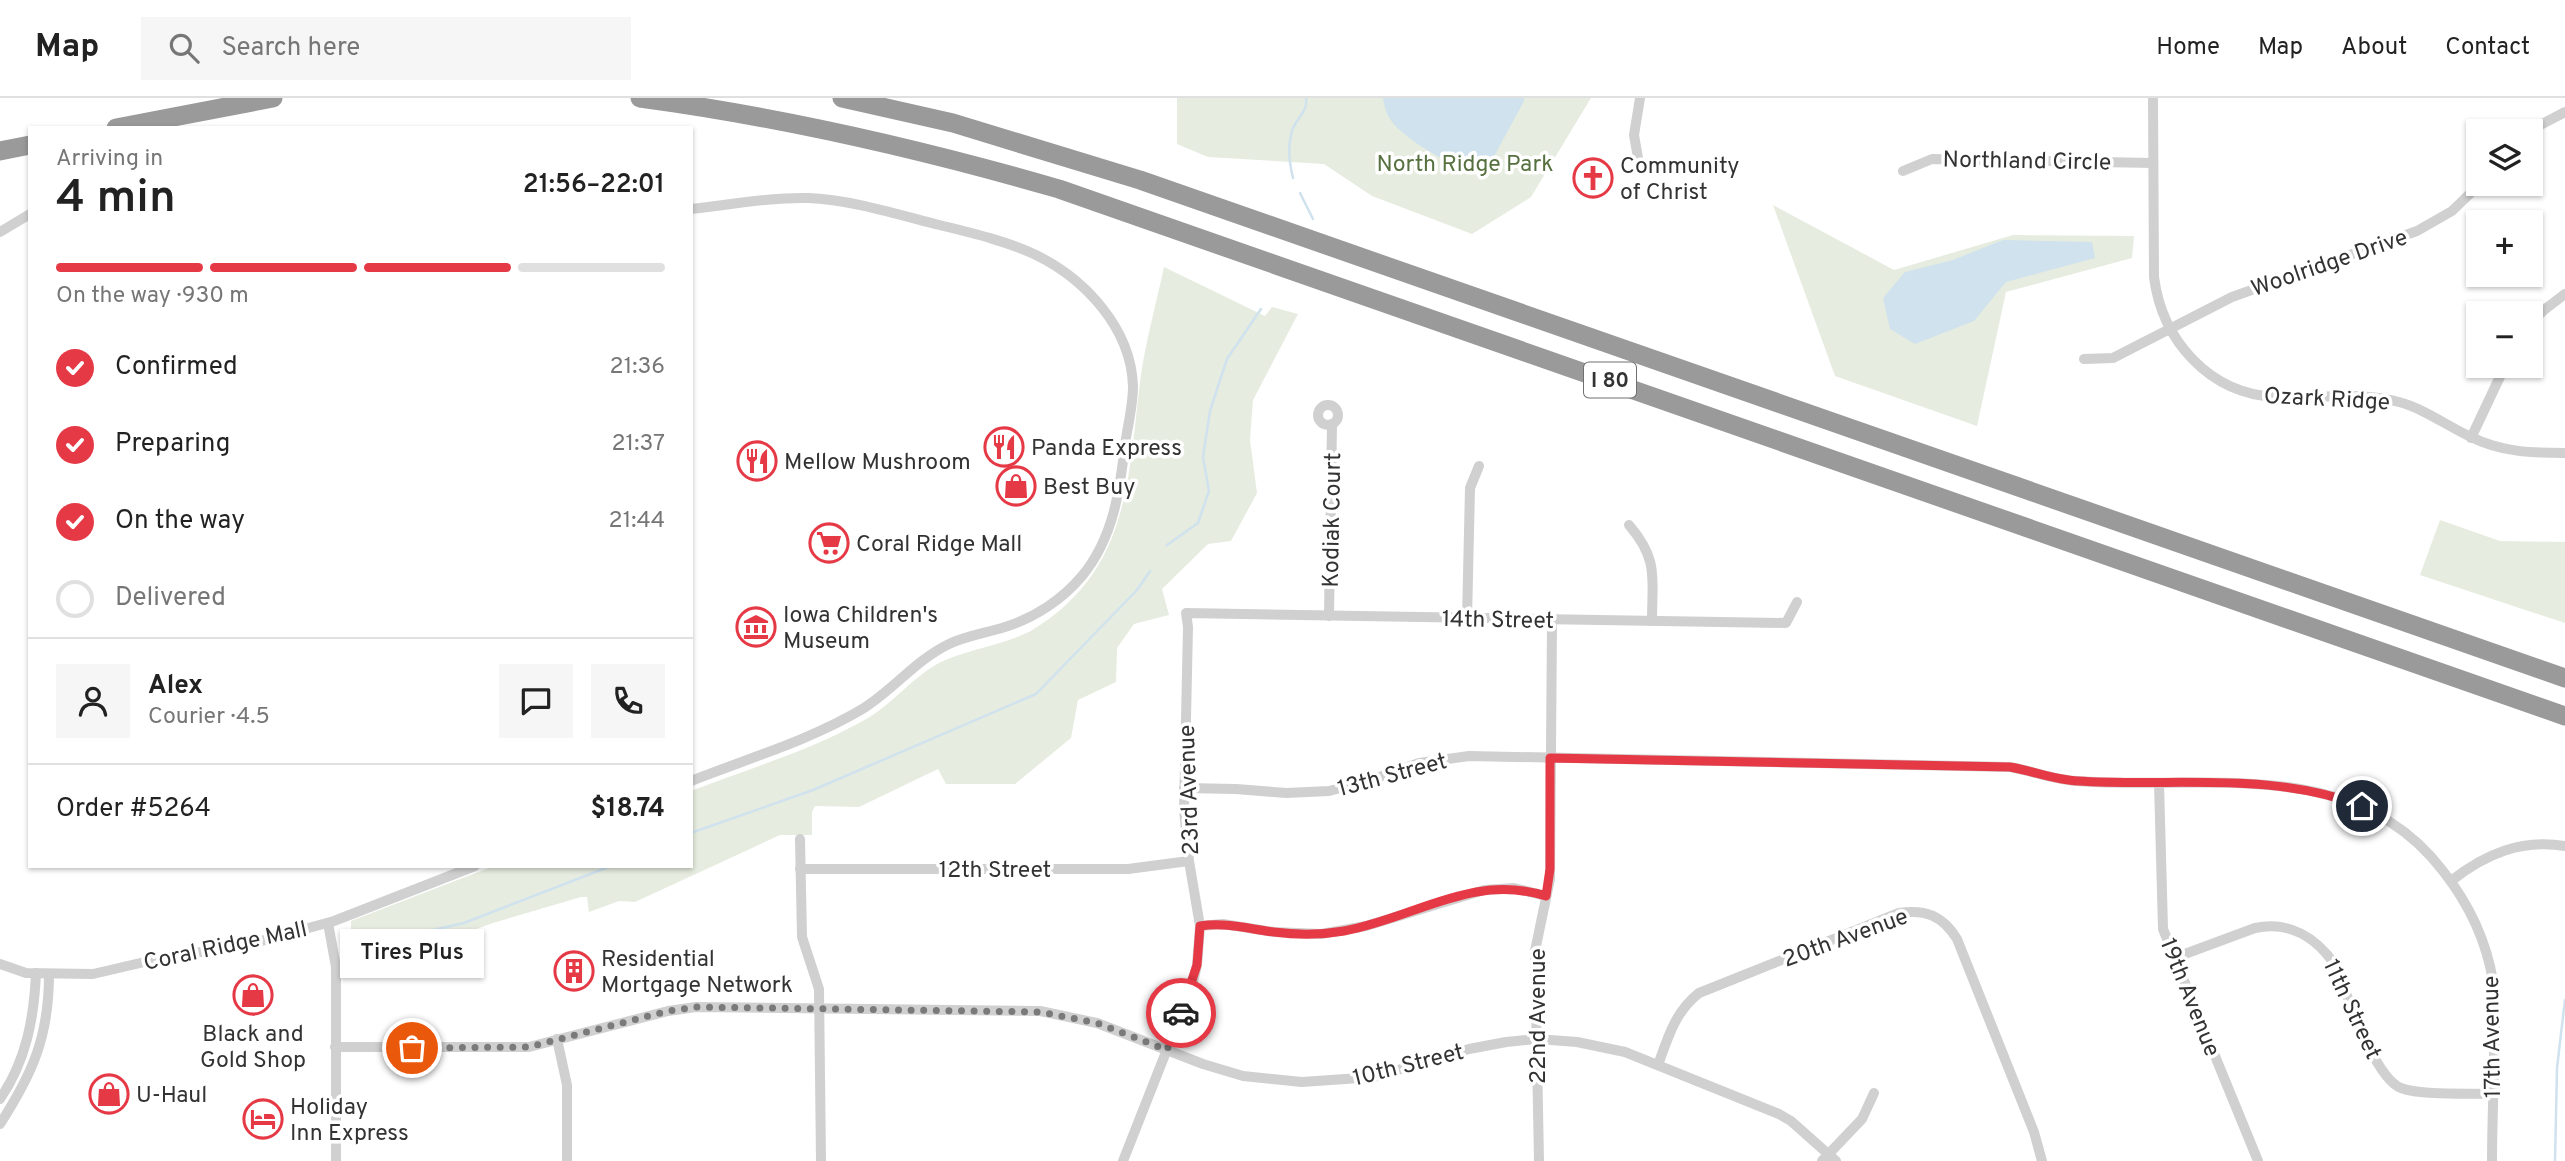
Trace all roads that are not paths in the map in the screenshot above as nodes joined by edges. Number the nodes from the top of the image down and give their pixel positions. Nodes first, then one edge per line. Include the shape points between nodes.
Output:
1 (273, 98) edge
2 (640, 98) edge
3 (842, 98) edge
4 (1640, 98) edge
5 (2153, 98) edge
6 (2565, 112) edge
7 (2543, 124) edge
8 (126, 126) edge
9 (28, 145) edge
10 (0, 151) edge
11 (1638, 158) dead end
12 (2153, 163) junction
13 (1903, 171) dead end
14 (2467, 196) edge
15 (693, 209) edge
16 (28, 215) edge
17 (0, 232) edge
18 (2565, 294) edge
19 (2543, 311) edge
20 (2169, 329) junction
21 (2084, 359) dead end
22 (2499, 378) edge
23 (1332, 424) dead end
24 (2471, 438) junction
25 (2565, 453) edge
26 (1479, 466) dead end
27 (1629, 525) dead end
28 (1797, 602) dead end
29 (1186, 613) joint
30 (1329, 616) junction
31 (1467, 619) junction
32 (1552, 621) junction
33 (1652, 621) junction
34 (2565, 678) edge
35 (2565, 716) edge
36 (1550, 758) junction
37 (693, 780) edge
38 (2158, 783) junction
39 (1184, 788) junction
40 (800, 839) dead end
41 (2565, 846) edge
42 (1189, 860) junction
43 (470, 868) edge
44 (800, 869) junction
45 (2451, 881) junction
46 (1546, 896) junction
47 (328, 923) junction
48 (1200, 926) junction
49 (2174, 958) junction
50 (0, 964) edge
51 (36, 973) junction
52 (49, 974) junction
53 (820, 1009) junction
54 (557, 1039) junction
55 (1536, 1039) junction
56 (335, 1047) junction
57 (1167, 1050) junction
58 (1658, 1065) junction
59 (1874, 1093) dead end
60 (2494, 1094) junction
61 (0, 1099) edge
62 (0, 1124) edge
63 (1829, 1159) edge
64 (336, 1161) edge
65 (567, 1161) edge
66 (821, 1161) edge
67 (1123, 1161) edge
68 (1539, 1161) edge
69 (2042, 1161) edge
70 (2258, 1161) edge
71 (2492, 1161) edge

1 - 8 highway
2 - 35 highway, I 80 via 839,132 1059,189
3 - 34 highway, I 80 via 953,123 1140,180
4 - 11 street via 1634,135
5 - 12 street, Ozark Ridge
6 - 7 street
9 - 10 highway
12 - 13 street, Northland Circle via 1932,159
12 - 20 street, Ozark Ridge via 2154,277
14 - 20 street, Woolridge Drive via 2447,215 2417,232 2232,297
15 - 37 street via 791,198 827,200 955,229 1033,253 1079,284 1110,317 1125,348 1133,387 1116,512 1084,574 1065,593 1029,617 938,650 866,707 839,721
16 - 17 street
18 - 19 street
20 - 21 street, Woolridge Drive via 2113,358
20 - 24 street, Ozark Ridge via 2193,361 2239,390 2274,397 2400,402
22 - 24 street
23 - 30 street, Kodiak Court
24 - 25 street, Ozark Ridge via 2505,449
26 - 31 street via 1470,488
27 - 33 street via 1652,561
28 - 33 street, 14th Street via 1786,623
29 - 30 street, 14th Street
29 - 39 street, 23rd Avenue
30 - 31 street, 14th Street
31 - 32 street, 14th Street
32 - 33 street, 14th Street
32 - 36 street, 22nd Avenue
36 - 38 street, 13th Street via 2010,767 2077,781
36 - 39 street, 13th Street via 1441,759 1350,786 1307,793
36 - 46 street, 22nd Avenue
38 - 45 street, 13th Street via 2290,786 2339,797 2404,832
38 - 49 street, 19th Avenue via 2161,912
39 - 42 street, 23rd Avenue
40 - 44 street
41 - 45 street via 2544,843 2508,848
42 - 44 street, 12th Street via 1128,869
42 - 48 street, 23rd Avenue
43 - 47 street, Coral Ridge Mall
44 - 53 street via 802,937 819,989
45 - 60 street, 17th Avenue via 2473,917 2489,960 2495,1008
46 - 48 street via 1514,888 1484,890 1366,926 1321,933
46 - 55 street, 22nd Avenue via 1535,951
47 - 52 street, Coral Ridge Mall via 243,946 144,961 109,972
47 - 56 street via 336,967
48 - 57 street, 23rd Avenue via 1192,986
49 - 60 street, 11th Street via 2255,928 2269,925 2295,930 2312,938 2335,965 2375,1060 2391,1083 2420,1091
49 - 70 street, 19th Avenue
50 - 51 street, Coral Ridge Mall
51 - 52 street, Coral Ridge Mall
51 - 61 street via 26,1045
52 - 62 street via 47,1014 35,1064
53 - 54 street, 10th Street via 677,1009
53 - 57 street, 10th Street via 1040,1012 1097,1023
53 - 66 street
54 - 56 street, 10th Street via 512,1048
54 - 65 street via 567,1085
55 - 57 street, 10th Street via 1476,1047 1374,1077 1325,1082 1244,1076
55 - 58 street, 10th Street via 1601,1046
55 - 68 street, 22nd Avenue
56 - 64 street
57 - 67 street, 23rd Avenue
58 - 63 street, 10th Street via 1779,1114
58 - 69 street, 20th Avenue via 1673,1024 1699,993 1899,913 1933,914 1957,939
59 - 63 street via 1862,1119
60 - 71 street, 17th Avenue

